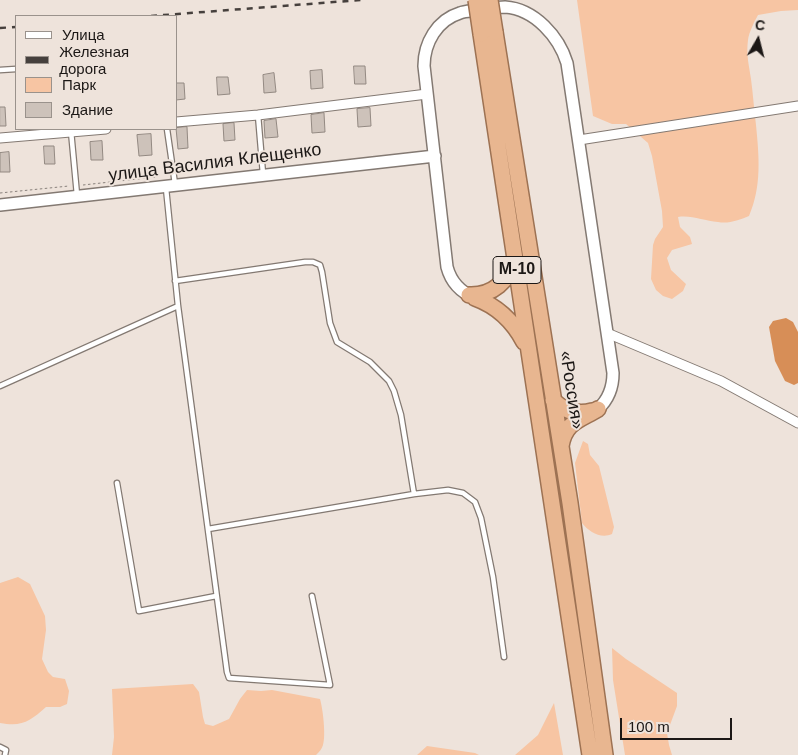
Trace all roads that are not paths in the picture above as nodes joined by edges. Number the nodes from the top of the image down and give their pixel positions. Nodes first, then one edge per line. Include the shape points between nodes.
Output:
1 (476, 0) edge
2 (490, 0) edge
3 (488, 33) junction
4 (15, 69) edge
5 (0, 70) edge
6 (428, 94) junction
7 (798, 106) edge
8 (258, 115) junction
9 (178, 122) edge
10 (71, 130) edge
11 (167, 130) edge
12 (0, 138) edge
13 (579, 140) junction
14 (435, 156) junction
15 (263, 175) junction
16 (170, 186) junction
17 (78, 196) junction
18 (0, 205) edge
19 (514, 249) junction
20 (175, 281) junction
21 (471, 296) junction
22 (178, 306) junction
23 (607, 333) junction
24 (529, 355) junction
25 (0, 386) edge
26 (553, 400) junction
27 (598, 409) junction
28 (798, 423) edge
29 (561, 446) junction
30 (117, 483) dead end
31 (414, 494) junction
32 (208, 529) junction
33 (216, 596) junction
34 (312, 596) dead end
35 (504, 656) dead end
36 (0, 747) edge
37 (6, 755) edge
38 (590, 755) edge
39 (605, 755) edge

1 - 3 highway, М-10, bridge
2 - 3 highway, М-10, bridge
3 - 19 highway, «Россия» / М-10
3 - 26 highway, «Россия» / М-10
4 - 5 lane
6 - 8 street
6 - 13 street via 425,52 432,34 441,24 462,12 505,7 516,10 546,28 563,52
6 - 14 street
7 - 13 street
8 - 9 street
8 - 15 lane
10 - 12 street
10 - 17 lane
11 - 16 lane
13 - 23 street
14 - 15 street, улица Василия Клещенко
14 - 21 street via 448,267 454,283
15 - 16 street, улица Василия Клещенко
16 - 17 street, улица Василия Клещенко
16 - 20 lane
17 - 18 street, улица Василия Клещенко
19 - 21 highway via 512,266 500,285
19 - 24 highway, «Россия» / М-10
20 - 22 lane
20 - 31 lane via 305,262 320,265 330,323 337,342 370,362 389,381 394,391
21 - 24 highway via 509,320
22 - 25 lane
22 - 32 lane
23 - 27 street via 613,382 609,395
23 - 28 street via 721,380
24 - 38 highway, «Россия» / М-10
26 - 27 highway via 574,412
26 - 29 highway, «Россия» / М-10
27 - 29 highway via 570,426
29 - 39 highway, «Россия» / М-10
30 - 33 lane via 138,611
31 - 32 lane
31 - 35 lane via 448,490 463,493 475,502 493,577
32 - 33 lane
33 - 34 lane via 228,678 330,685
36 - 37 lane via 6,750

